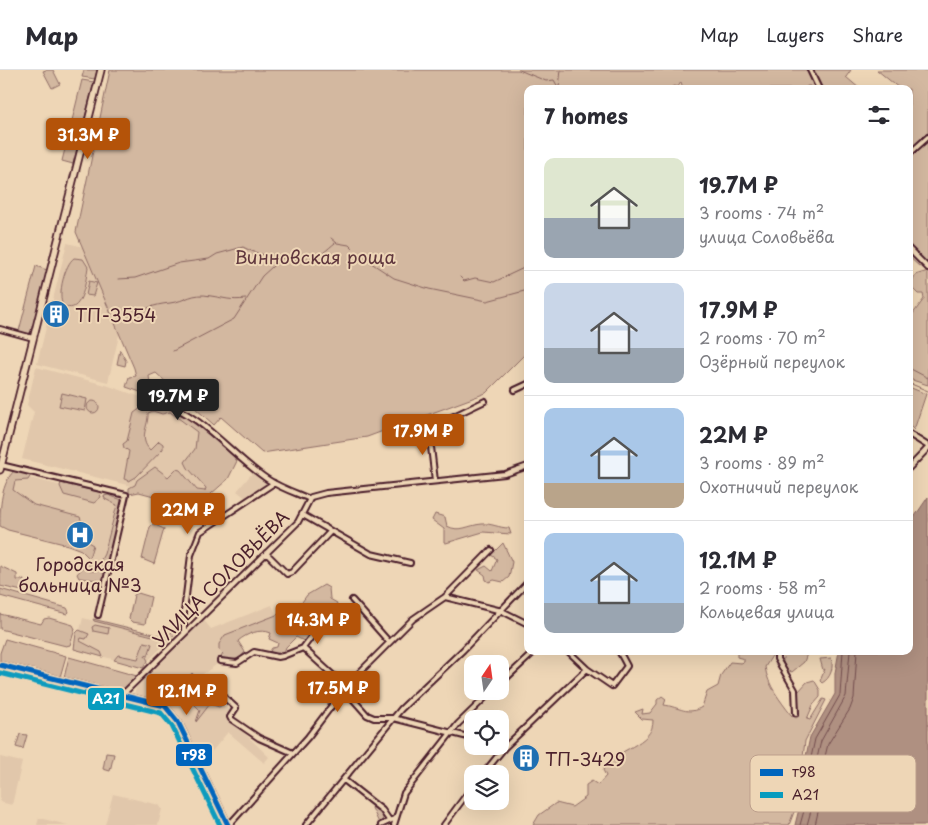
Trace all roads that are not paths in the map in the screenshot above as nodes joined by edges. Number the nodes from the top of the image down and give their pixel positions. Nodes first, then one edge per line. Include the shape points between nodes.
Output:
1 (101, 70) edge
2 (810, 70) edge
3 (817, 85) edge
4 (928, 137) edge
5 (913, 150) edge
6 (913, 253) edge
7 (928, 268) edge
8 (0, 329) edge
9 (33, 338) junction
10 (524, 386) edge
11 (515, 390) dead end
12 (485, 401) dead end
13 (161, 402) dead end
14 (913, 437) edge
15 (928, 447) edge
16 (913, 464) edge
17 (524, 467) edge
18 (1, 468) edge
19 (435, 481) junction
20 (274, 483) junction
21 (310, 498) junction
22 (302, 515) junction
23 (330, 532) junction
24 (491, 550) dead end
25 (266, 553) junction
26 (410, 563) dead end
27 (524, 586) edge
28 (445, 597) junction
29 (352, 600) dead end
30 (502, 611) junction
31 (98, 615) dead end
32 (524, 622) edge
33 (318, 628) dead end
34 (184, 633) junction
35 (389, 642) junction
36 (302, 648) junction
37 (531, 655) edge
38 (572, 655) edge
39 (622, 655) edge
40 (777, 655) edge
41 (220, 661) dead end
42 (0, 665) edge
43 (587, 669) junction
44 (509, 676) edge
45 (345, 688) junction
46 (122, 695) junction
47 (225, 698) dead end
48 (483, 700) edge
49 (796, 713) dead end
50 (393, 718) junction
51 (452, 733) junction
52 (464, 736) edge
53 (509, 740) edge
54 (294, 754) junction
55 (344, 780) junction
56 (464, 798) edge
57 (396, 818) junction
58 (388, 820) junction
59 (228, 825) edge
60 (306, 825) edge
61 (381, 825) edge
62 (394, 825) edge
63 (444, 825) edge

1 - 9 main road
2 - 3 street
4 - 5 street
6 - 7 street
8 - 9 street
9 - 18 main road
10 - 11 street
12 - 19 street via 429,430
13 - 20 street, УЛИЦА СОЛОВЬЁВА via 172,405 202,425
14 - 15 street
15 - 16 street
17 - 19 street via 505,474
18 - 31 street via 126,495
19 - 21 street via 326,493
20 - 21 street, УЛИЦА СОЛОВЬЁВА
20 - 34 street via 200,532 191,555
21 - 22 street, УЛИЦА СОЛОВЬЁВА
22 - 23 street
22 - 25 street, УЛИЦА СОЛОВЬЁВА
23 - 25 street via 287,574
23 - 26 street via 371,554
24 - 28 street
25 - 34 street, УЛИЦА СОЛОВЬЁВА
27 - 30 street
28 - 30 street
28 - 35 street via 413,619
29 - 35 street
30 - 32 street
30 - 50 street
33 - 36 street
34 - 46 street, УЛИЦА СОЛОВЬЁВА
35 - 45 street
36 - 41 street via 278,657 254,652 237,663
36 - 45 street
37 - 44 street
38 - 43 street
39 - 43 street via 627,666 612,686
40 - 49 street via 795,690
42 - 46 main road
43 - 53 street
45 - 50 street via 367,715
45 - 54 street
46 - 59 main road via 163,706 175,716
47 - 54 street via 236,708 231,719 259,738
48 - 51 street
50 - 51 street
50 - 55 street
51 - 52 street
51 - 57 street via 404,793
54 - 59 street
55 - 58 street via 382,810
55 - 60 street
56 - 63 street
57 - 58 street
57 - 62 street
58 - 61 street

